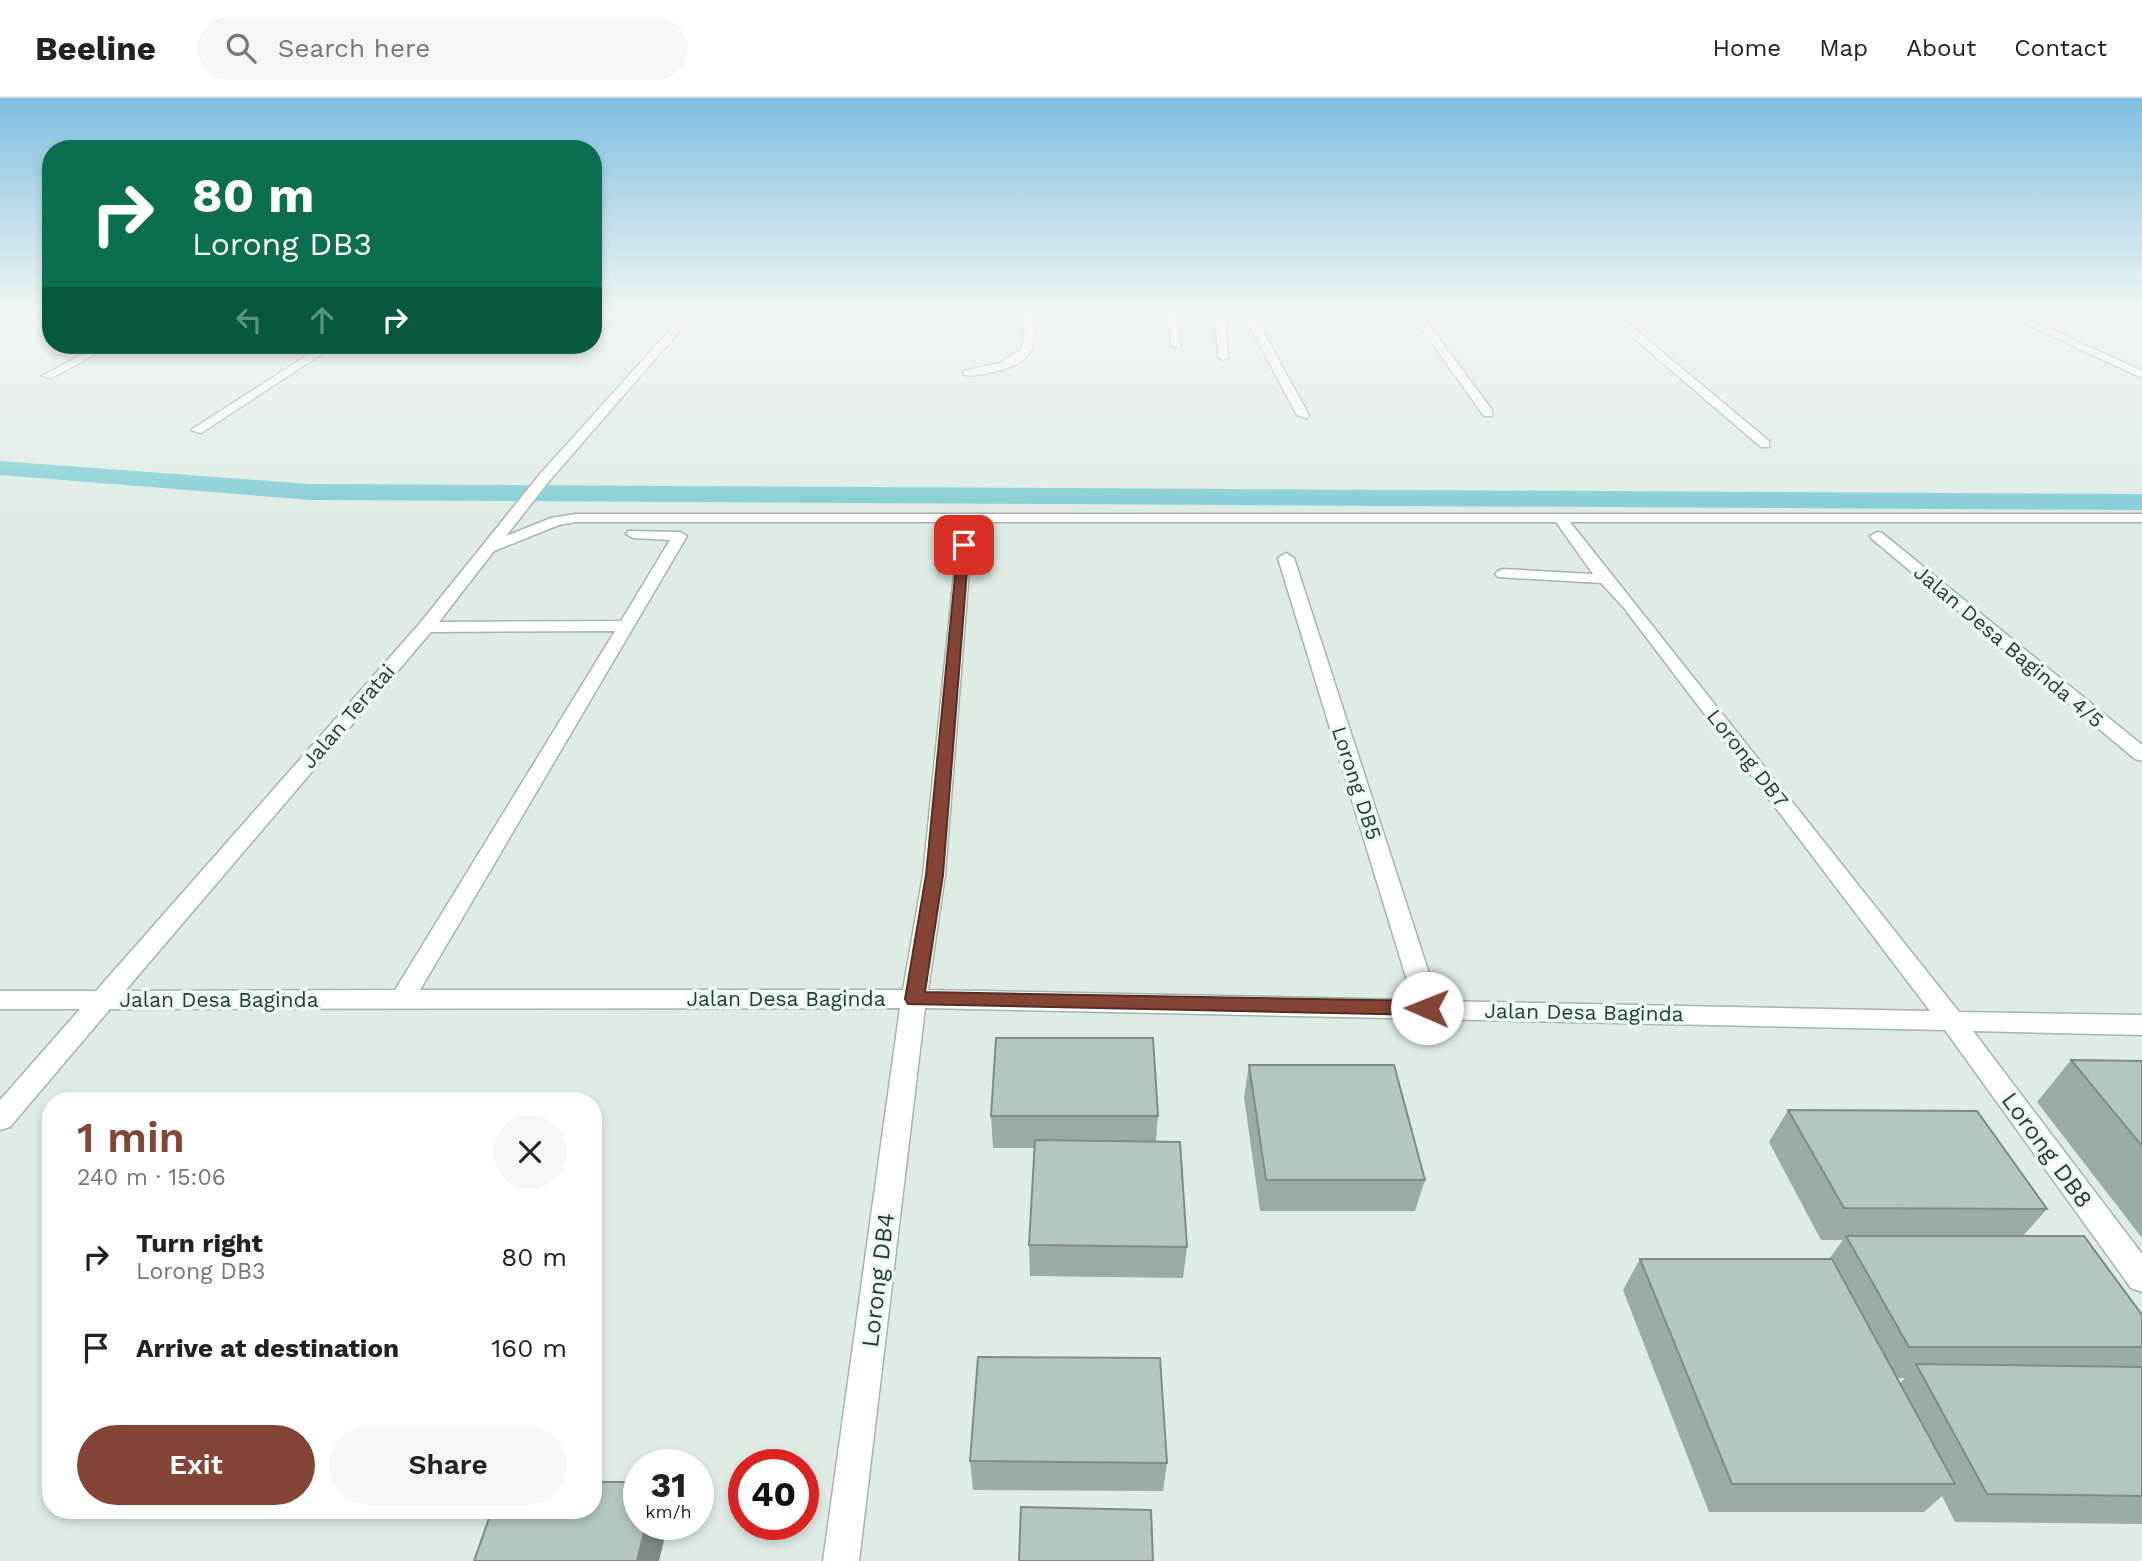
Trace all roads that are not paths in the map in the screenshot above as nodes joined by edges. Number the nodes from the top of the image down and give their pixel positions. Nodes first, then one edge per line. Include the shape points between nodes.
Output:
1 (278, 378) edge
2 (632, 378) edge
3 (1283, 378) edge
4 (1463, 378) edge
5 (1687, 378) edge
6 (1488, 413) dead end
7 (1303, 415) dead end
8 (197, 430) dead end
9 (1765, 444) dead end
10 (1560, 518) junction
11 (2142, 518) edge
12 (633, 534) dead end
13 (1877, 537) dead end
14 (964, 545) dead end
15 (489, 548) junction
16 (1286, 558) dead end
17 (1503, 574) dead end
18 (1605, 579) junction
19 (627, 626) junction
20 (426, 627) junction
21 (2142, 755) edge
22 (402, 999) junction
23 (914, 999) junction
24 (0, 1000) edge
25 (102, 1000) junction
26 (1427, 1008) junction
27 (1952, 1021) junction
28 (2142, 1025) edge
29 (0, 1119) edge
30 (2142, 1278) edge
31 (841, 1561) edge

1 - 8 street
2 - 15 street, Jalan Teratai
3 - 7 street
4 - 6 street
5 - 9 street
10 - 11 street
10 - 15 street via 576,518 556,521
10 - 18 street, Lorong DB7
12 - 19 street via 680,536
13 - 21 street, Jalan Desa Baginda 4/5
14 - 23 street, Lorong DB4 via 934,875
15 - 20 street, Jalan Teratai
16 - 26 street, Lorong DB5
17 - 18 street
18 - 27 street, Lorong DB7 via 1630,605
19 - 20 street
19 - 22 street
20 - 25 street, Jalan Teratai
22 - 23 street, Jalan Desa Baginda
22 - 25 street, Jalan Desa Baginda
23 - 26 street, Jalan Desa Baginda
23 - 31 street, Lorong DB4
24 - 25 street, Jalan Desa Baginda
25 - 29 street, Jalan Teratai
26 - 27 street, Jalan Desa Baginda
27 - 28 street, Jalan Desa Baginda
27 - 30 street, Lorong DB8

